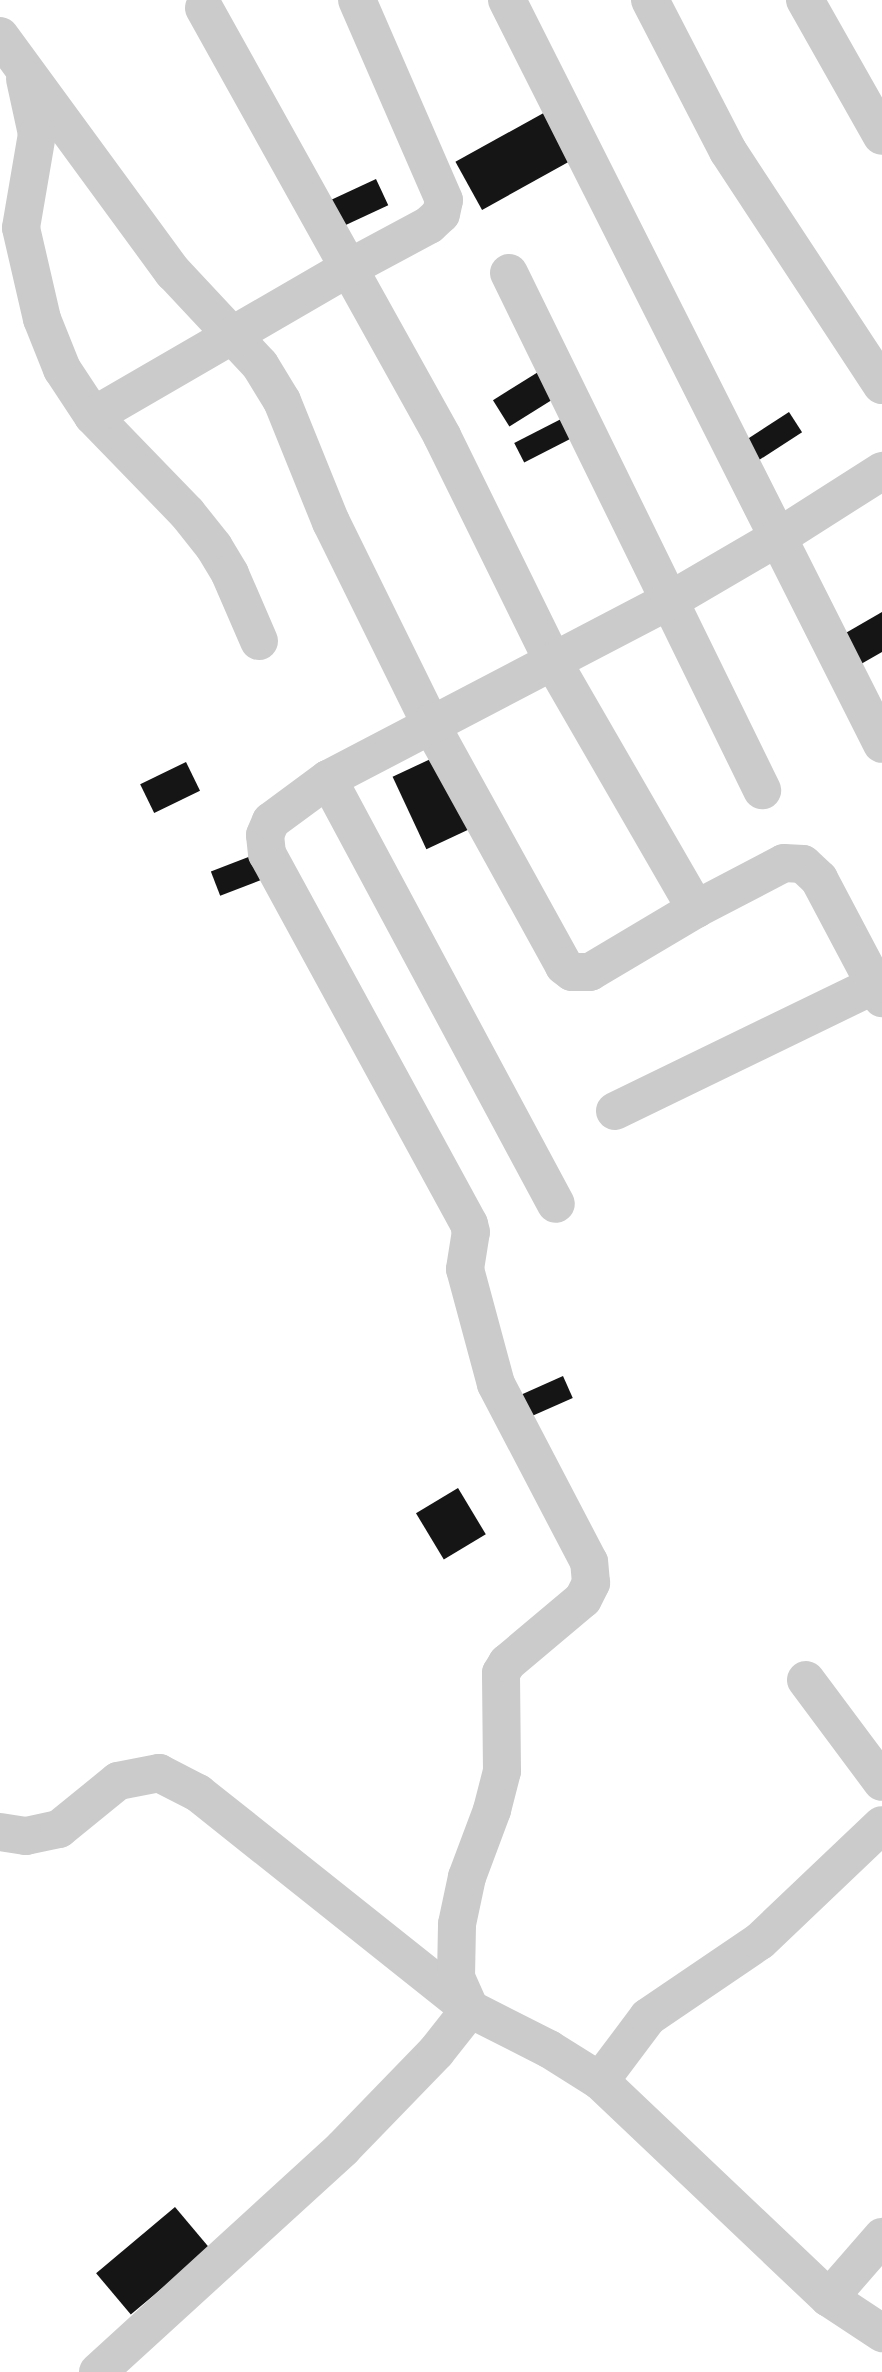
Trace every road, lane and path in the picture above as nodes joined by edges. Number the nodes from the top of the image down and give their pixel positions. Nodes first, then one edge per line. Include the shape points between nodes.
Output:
1 (357, 0) edge
2 (507, 0) edge
3 (650, 0) edge
4 (805, 0) edge
5 (204, 8) dead end
6 (0, 36) edge
7 (22, 67) junction
8 (882, 136) edge
9 (346, 269) junction
10 (509, 273) dead end
11 (230, 336) junction
12 (882, 385) edge
13 (93, 416) junction
14 (882, 471) edge
15 (777, 538) junction
16 (669, 601) junction
17 (259, 641) dead end
18 (552, 660) junction
19 (430, 723) junction
20 (882, 744) edge
21 (328, 779) junction
22 (762, 790) dead end
23 (696, 909) junction
24 (879, 991) edge
25 (615, 1111) dead end
26 (556, 1204) dead end
27 (806, 1680) dead end
28 (882, 1782) edge
29 (882, 1825) edge
30 (0, 1832) edge
31 (470, 2008) junction
32 (600, 2081) junction
33 (882, 2237) edge
34 (829, 2298) junction
35 (882, 2333) edge
36 (98, 2372) edge

1 - 9 street via 444,201 441,214 429,225
2 - 15 street
3 - 12 street via 728,152
4 - 8 street
5 - 9 street
6 - 7 street
7 - 11 street via 173,272
7 - 13 street via 37,134 21,228 42,319 62,369
9 - 11 street
9 - 18 street via 442,436
10 - 16 street
11 - 13 street
11 - 19 street via 260,365 282,401 331,522
13 - 17 street via 214,547
14 - 15 street
15 - 16 street
15 - 20 street
16 - 18 street
16 - 22 street
18 - 19 street
18 - 23 street
19 - 21 street
19 - 23 street via 564,966 572,972 590,972
21 - 26 street
21 - 31 street via 271,821 265,835 267,854 469,1224 465,1269 496,1384 589,1562 592,1583 583,1599 500,1673 502,1771 467,1877 457,1924 456,1977
23 - 24 street via 784,863 803,864 819,879
24 - 25 street
27 - 28 street
29 - 32 street via 760,1941 648,2017
30 - 31 street via 26,1836 59,1829 118,1781 159,1773 198,1793
31 - 32 street
31 - 36 street via 436,2052 343,2148
32 - 34 street
33 - 34 street
34 - 35 street

